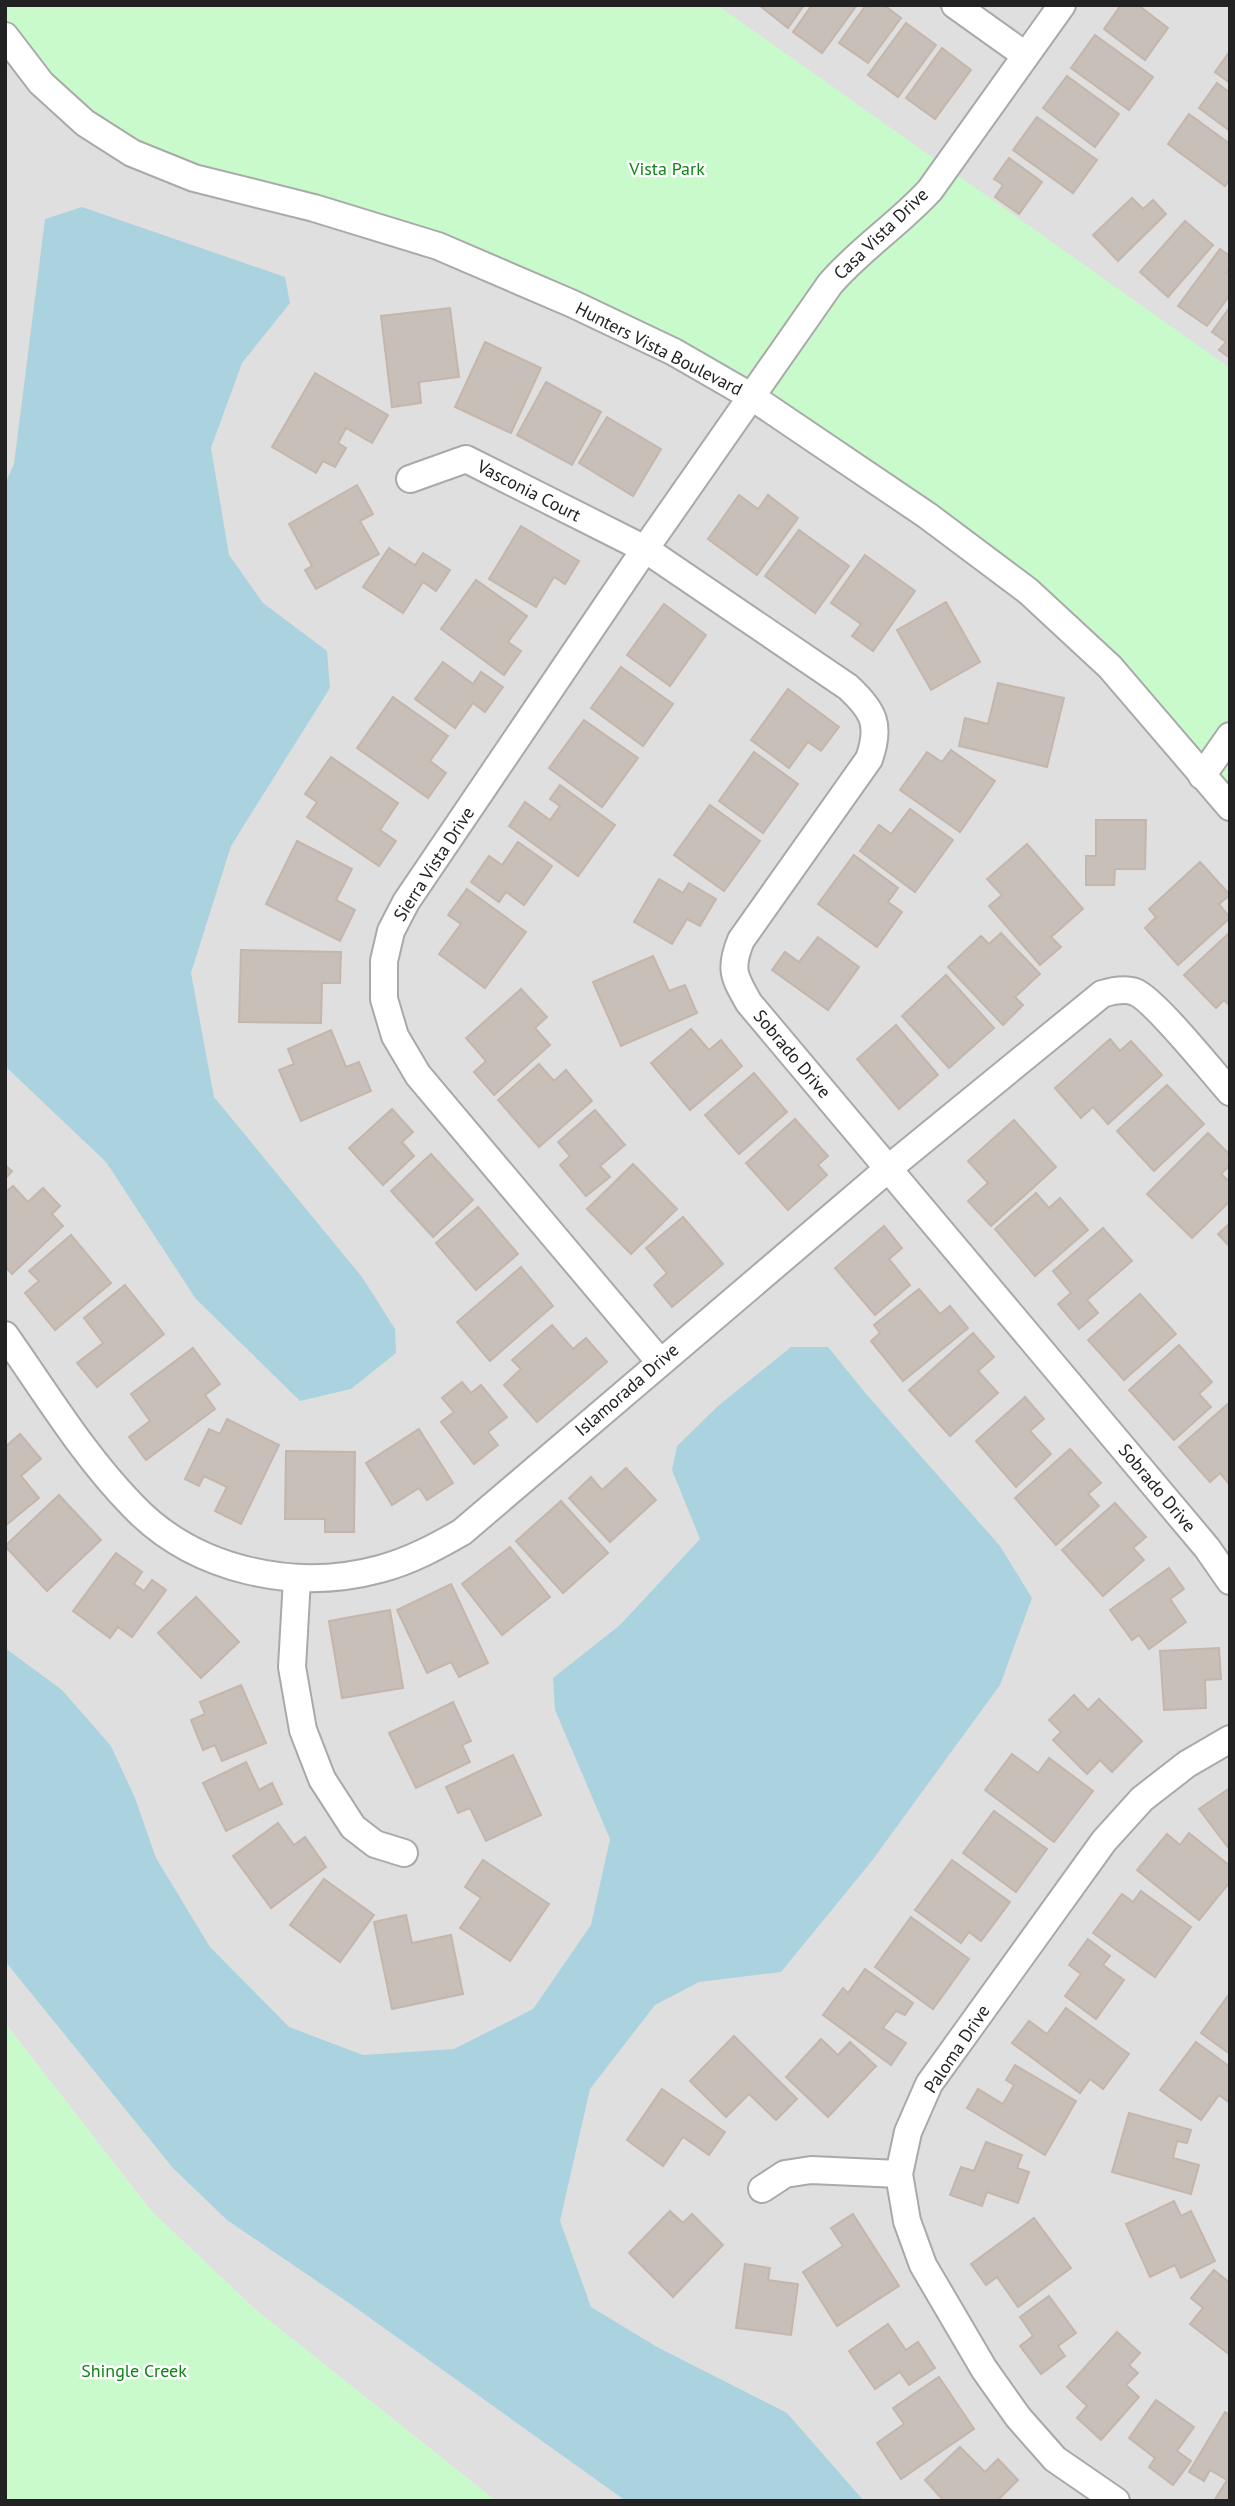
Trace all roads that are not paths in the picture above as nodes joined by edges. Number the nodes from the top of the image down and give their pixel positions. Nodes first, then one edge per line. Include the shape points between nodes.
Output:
1 (955, 5) edge
2 (1062, 5) edge
3 (5, 36) edge
4 (1025, 55) junction
5 (752, 397) junction
6 (410, 479) dead end
7 (645, 549) junction
8 (1230, 737) edge
9 (1202, 776) junction
10 (1230, 807) edge
11 (1230, 1092) edge
12 (889, 1168) junction
13 (5, 1335) edge
14 (660, 1362) junction
15 (297, 1579) junction
16 (1230, 1581) edge
17 (1230, 1739) edge
18 (404, 1853) dead end
19 (899, 2174) junction
20 (762, 2189) dead end
21 (1116, 2501) edge

1 - 4 street
2 - 4 street, Casa Vista Drive
3 - 5 street, Hunters Vista Boulevard via 41,83 76,115 132,153 194,178 438,246 663,347
4 - 5 street, Casa Vista Drive via 930,190 848,263
5 - 7 street, Sierra Vista Drive
5 - 9 street, Hunters Vista Boulevard via 928,516 1028,591 1110,667
6 - 7 street, Vasconia Court via 466,459
7 - 12 street, Sobrado Drive via 848,687 874,717 876,738 870,759 741,940 733,960 735,978 749,1003
7 - 14 street, Sierra Vista Drive via 406,902 391,931 384,961 384,999 395,1036 418,1075
8 - 9 street
9 - 10 street, Hunters Vista Boulevard
11 - 12 street, Islamorada Drive via 1155,1007 1136,992 1117,990 1102,994 1084,1008
12 - 14 street, Islamorada Drive
12 - 16 street, Sobrado Drive
13 - 15 street, Islamorada Drive via 97,1466 135,1508 179,1543 226,1566
14 - 15 street, Islamorada Drive via 462,1532 428,1552 382,1569
15 - 18 street via 292,1667 303,1730 322,1779 352,1827 375,1844
17 - 19 street, Paloma Drive via 1187,1764 1142,1799 1104,1842 929,2084 908,2132
19 - 20 street via 811,2170 785,2174
19 - 21 street, Paloma Drive via 907,2221 923,2265 984,2369 1055,2459

